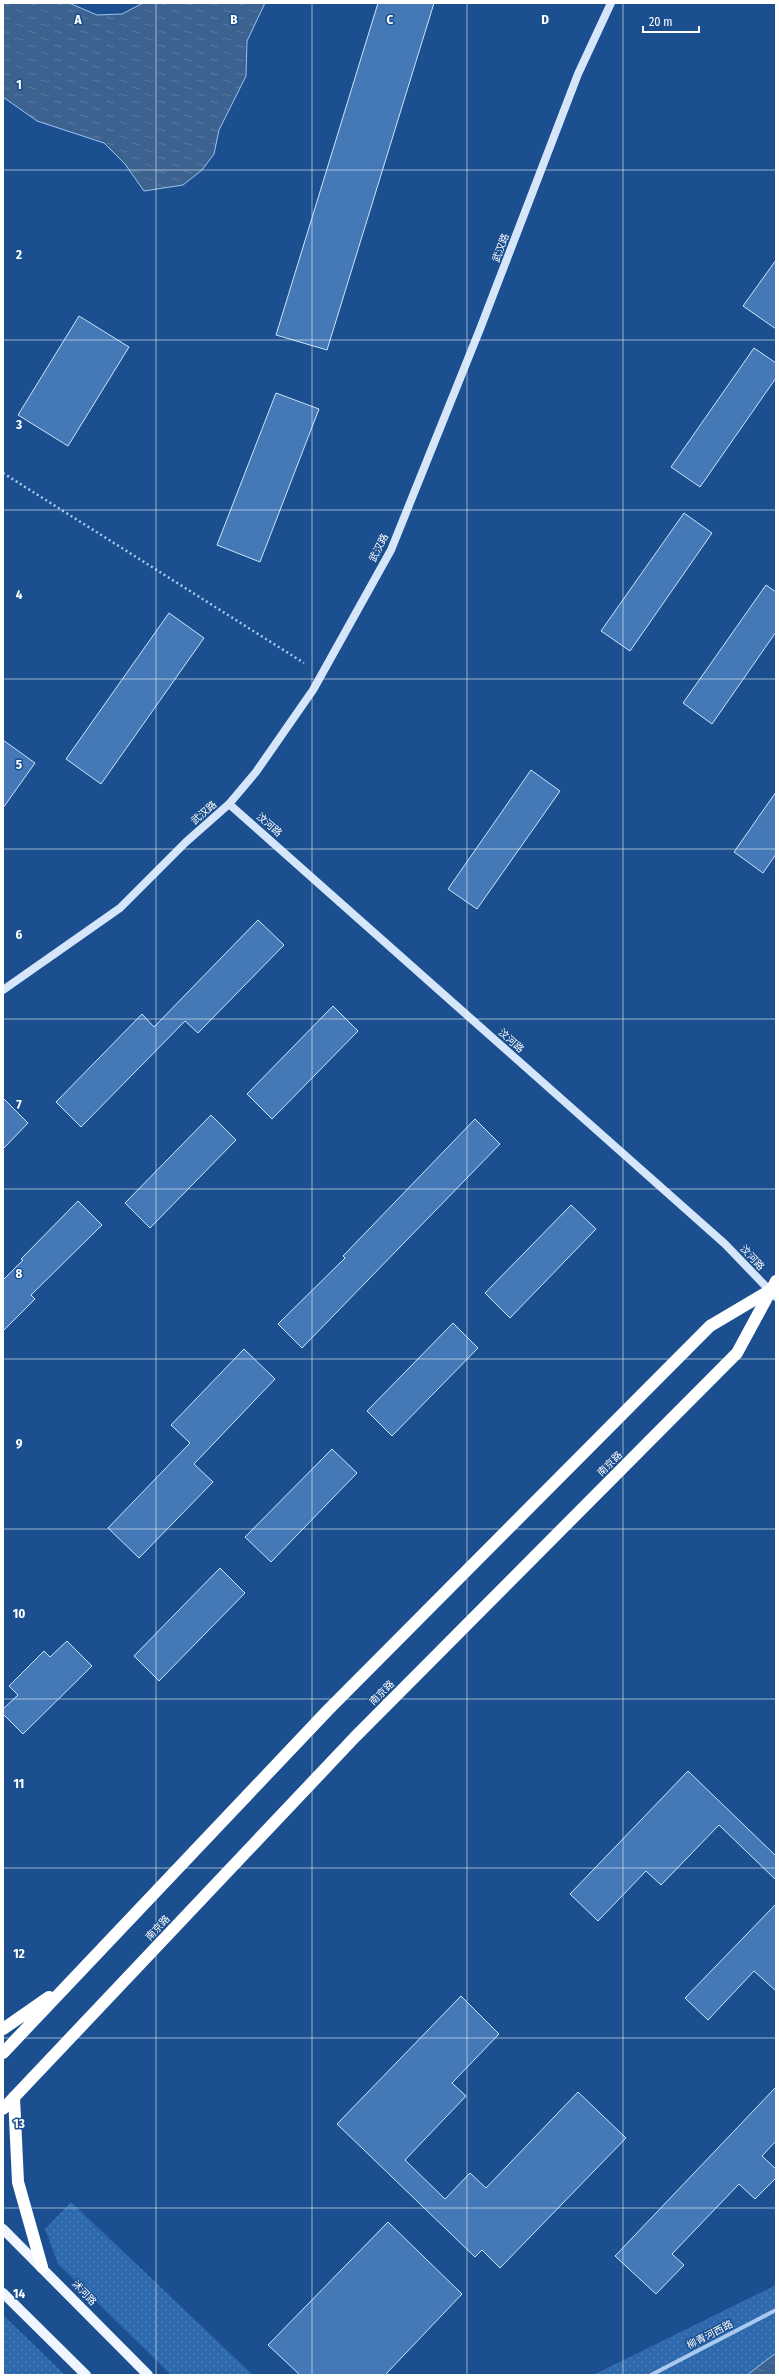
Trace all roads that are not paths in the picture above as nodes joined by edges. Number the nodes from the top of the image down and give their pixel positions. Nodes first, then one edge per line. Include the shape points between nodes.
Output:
1 (611, 3) edge
2 (229, 804) junction
3 (3, 990) edge
4 (774, 1289) edge
5 (69, 1984) junction
6 (3, 2029) edge
7 (3, 2053) edge
8 (14, 2097) junction
9 (3, 2109) edge
10 (3, 2229) edge
11 (42, 2267) junction
12 (3, 2293) edge
13 (776, 2310) edge
14 (86, 2375) edge
15 (148, 2375) edge
16 (651, 2375) edge

1 - 2 street, 武汉路 via 578,74 480,329 391,550 313,690 256,772
2 - 3 street, 武汉路 via 186,842 120,908
2 - 4 street, 汶河路
4 - 5 highway via 710,1326 328,1710
4 - 8 highway, 南京路 via 737,1353 355,1737
5 - 6 highway
5 - 7 highway
8 - 9 highway, 南京路
8 - 11 highway via 18,2182
10 - 11 main road, 沭河路
11 - 15 main road, 沭河路
12 - 14 main road
13 - 16 street, 柳青河西路

